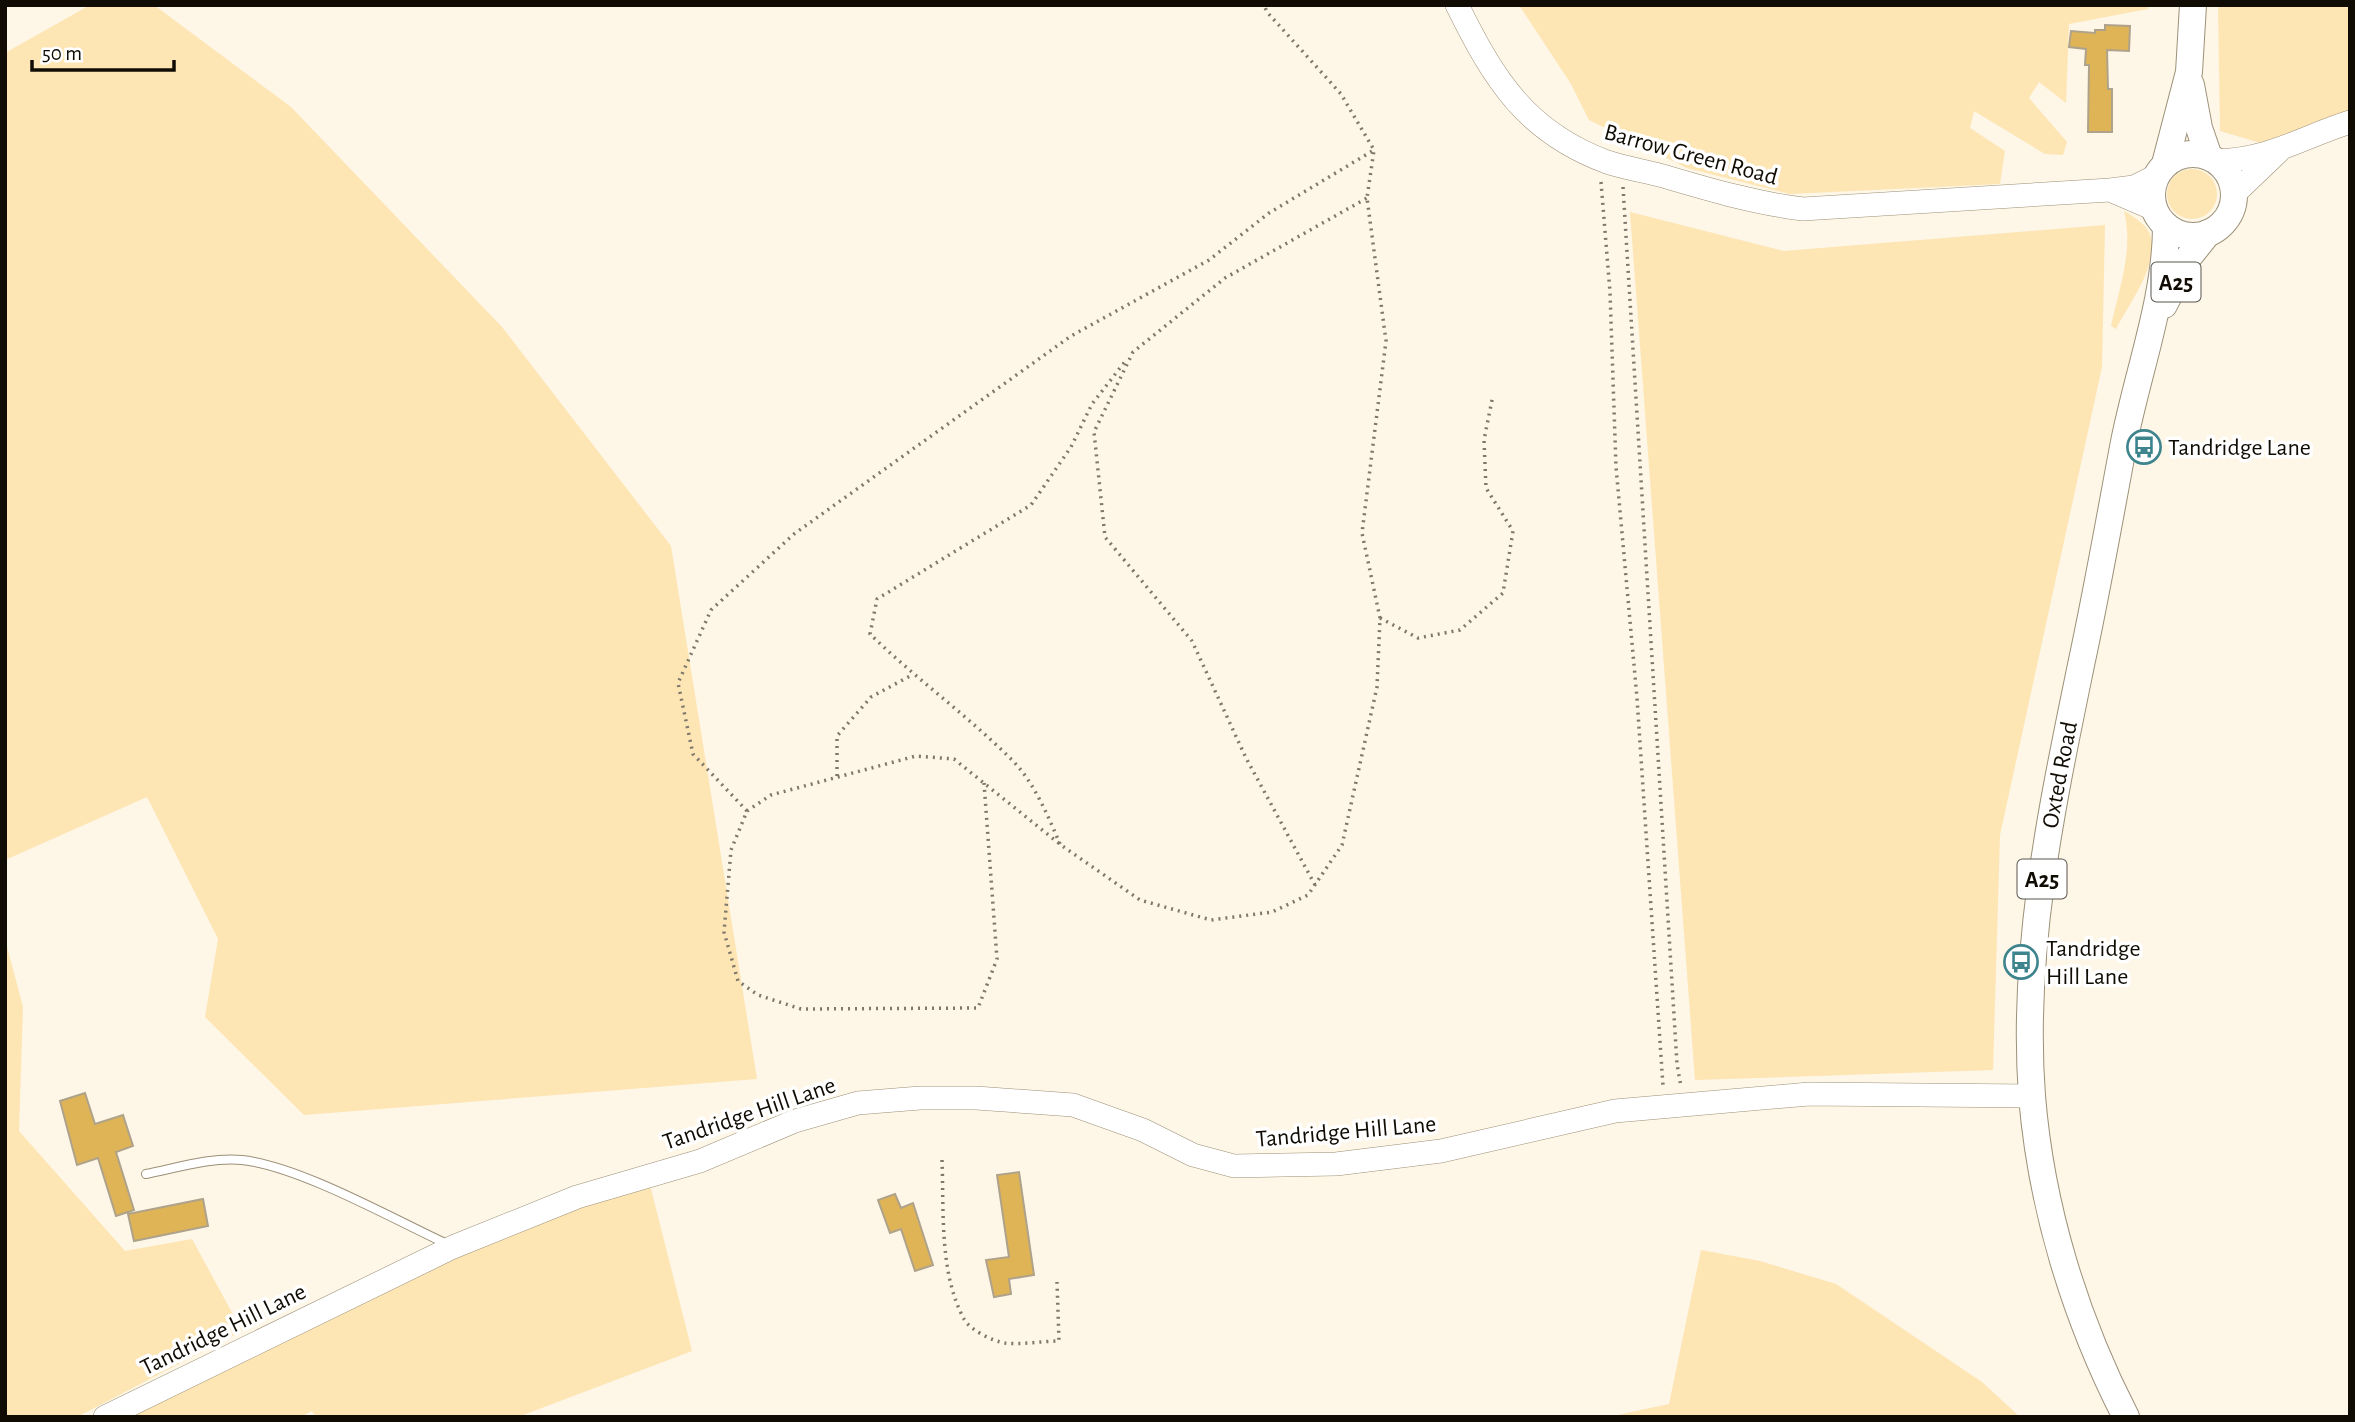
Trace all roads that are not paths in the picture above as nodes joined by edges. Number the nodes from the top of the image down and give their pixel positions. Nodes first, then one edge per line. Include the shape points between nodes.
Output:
1 (1457, 5) edge
2 (2193, 5) edge
3 (2189, 72) junction
4 (2350, 122) edge
5 (2279, 151) junction
6 (2212, 159) junction
7 (2160, 170) junction
8 (2110, 190) junction
9 (2234, 194) junction
10 (2160, 218) junction
11 (2208, 233) junction
12 (2148, 335) junction
13 (2032, 1096) junction
14 (146, 1174) dead end
15 (453, 1247) junction
16 (105, 1417) edge
17 (2126, 1417) edge

1 - 8 street, Barrow Green Road via 1504,90 1534,122 1562,143 1622,166 1753,202 1803,209
2 - 3 main road
3 - 6 main road via 2199,128
3 - 7 main road
4 - 5 street
5 - 6 street via 2240,160
5 - 9 street
6 - 7 main road via 2195,153 2177,157
6 - 9 main road via 2231,180
7 - 8 street, Barrow Green Road via 2134,187
7 - 10 main road via 2152,195
8 - 10 street, Barrow Green Road
9 - 11 main road via 2228,217
10 - 11 main road via 2178,233
10 - 12 main road, Oxted Road / A25 via 2166,253
11 - 12 main road, Oxted Road / A25 via 2188,258
12 - 13 main road, Oxted Road / A25 via 2058,778 2037,910 2031,1002
13 - 15 street, Tandridge Hill Lane via 1809,1094 1615,1111 1441,1151 1336,1164 1234,1166 1193,1155 1143,1130 1073,1105 976,1098 858,1103 795,1121 700,1161 577,1197
13 - 17 main road, Oxted Road / A25 via 2046,1191 2072,1290 2100,1366
14 - 15 lane via 243,1160 310,1181
15 - 16 street, Tandridge Hill Lane

